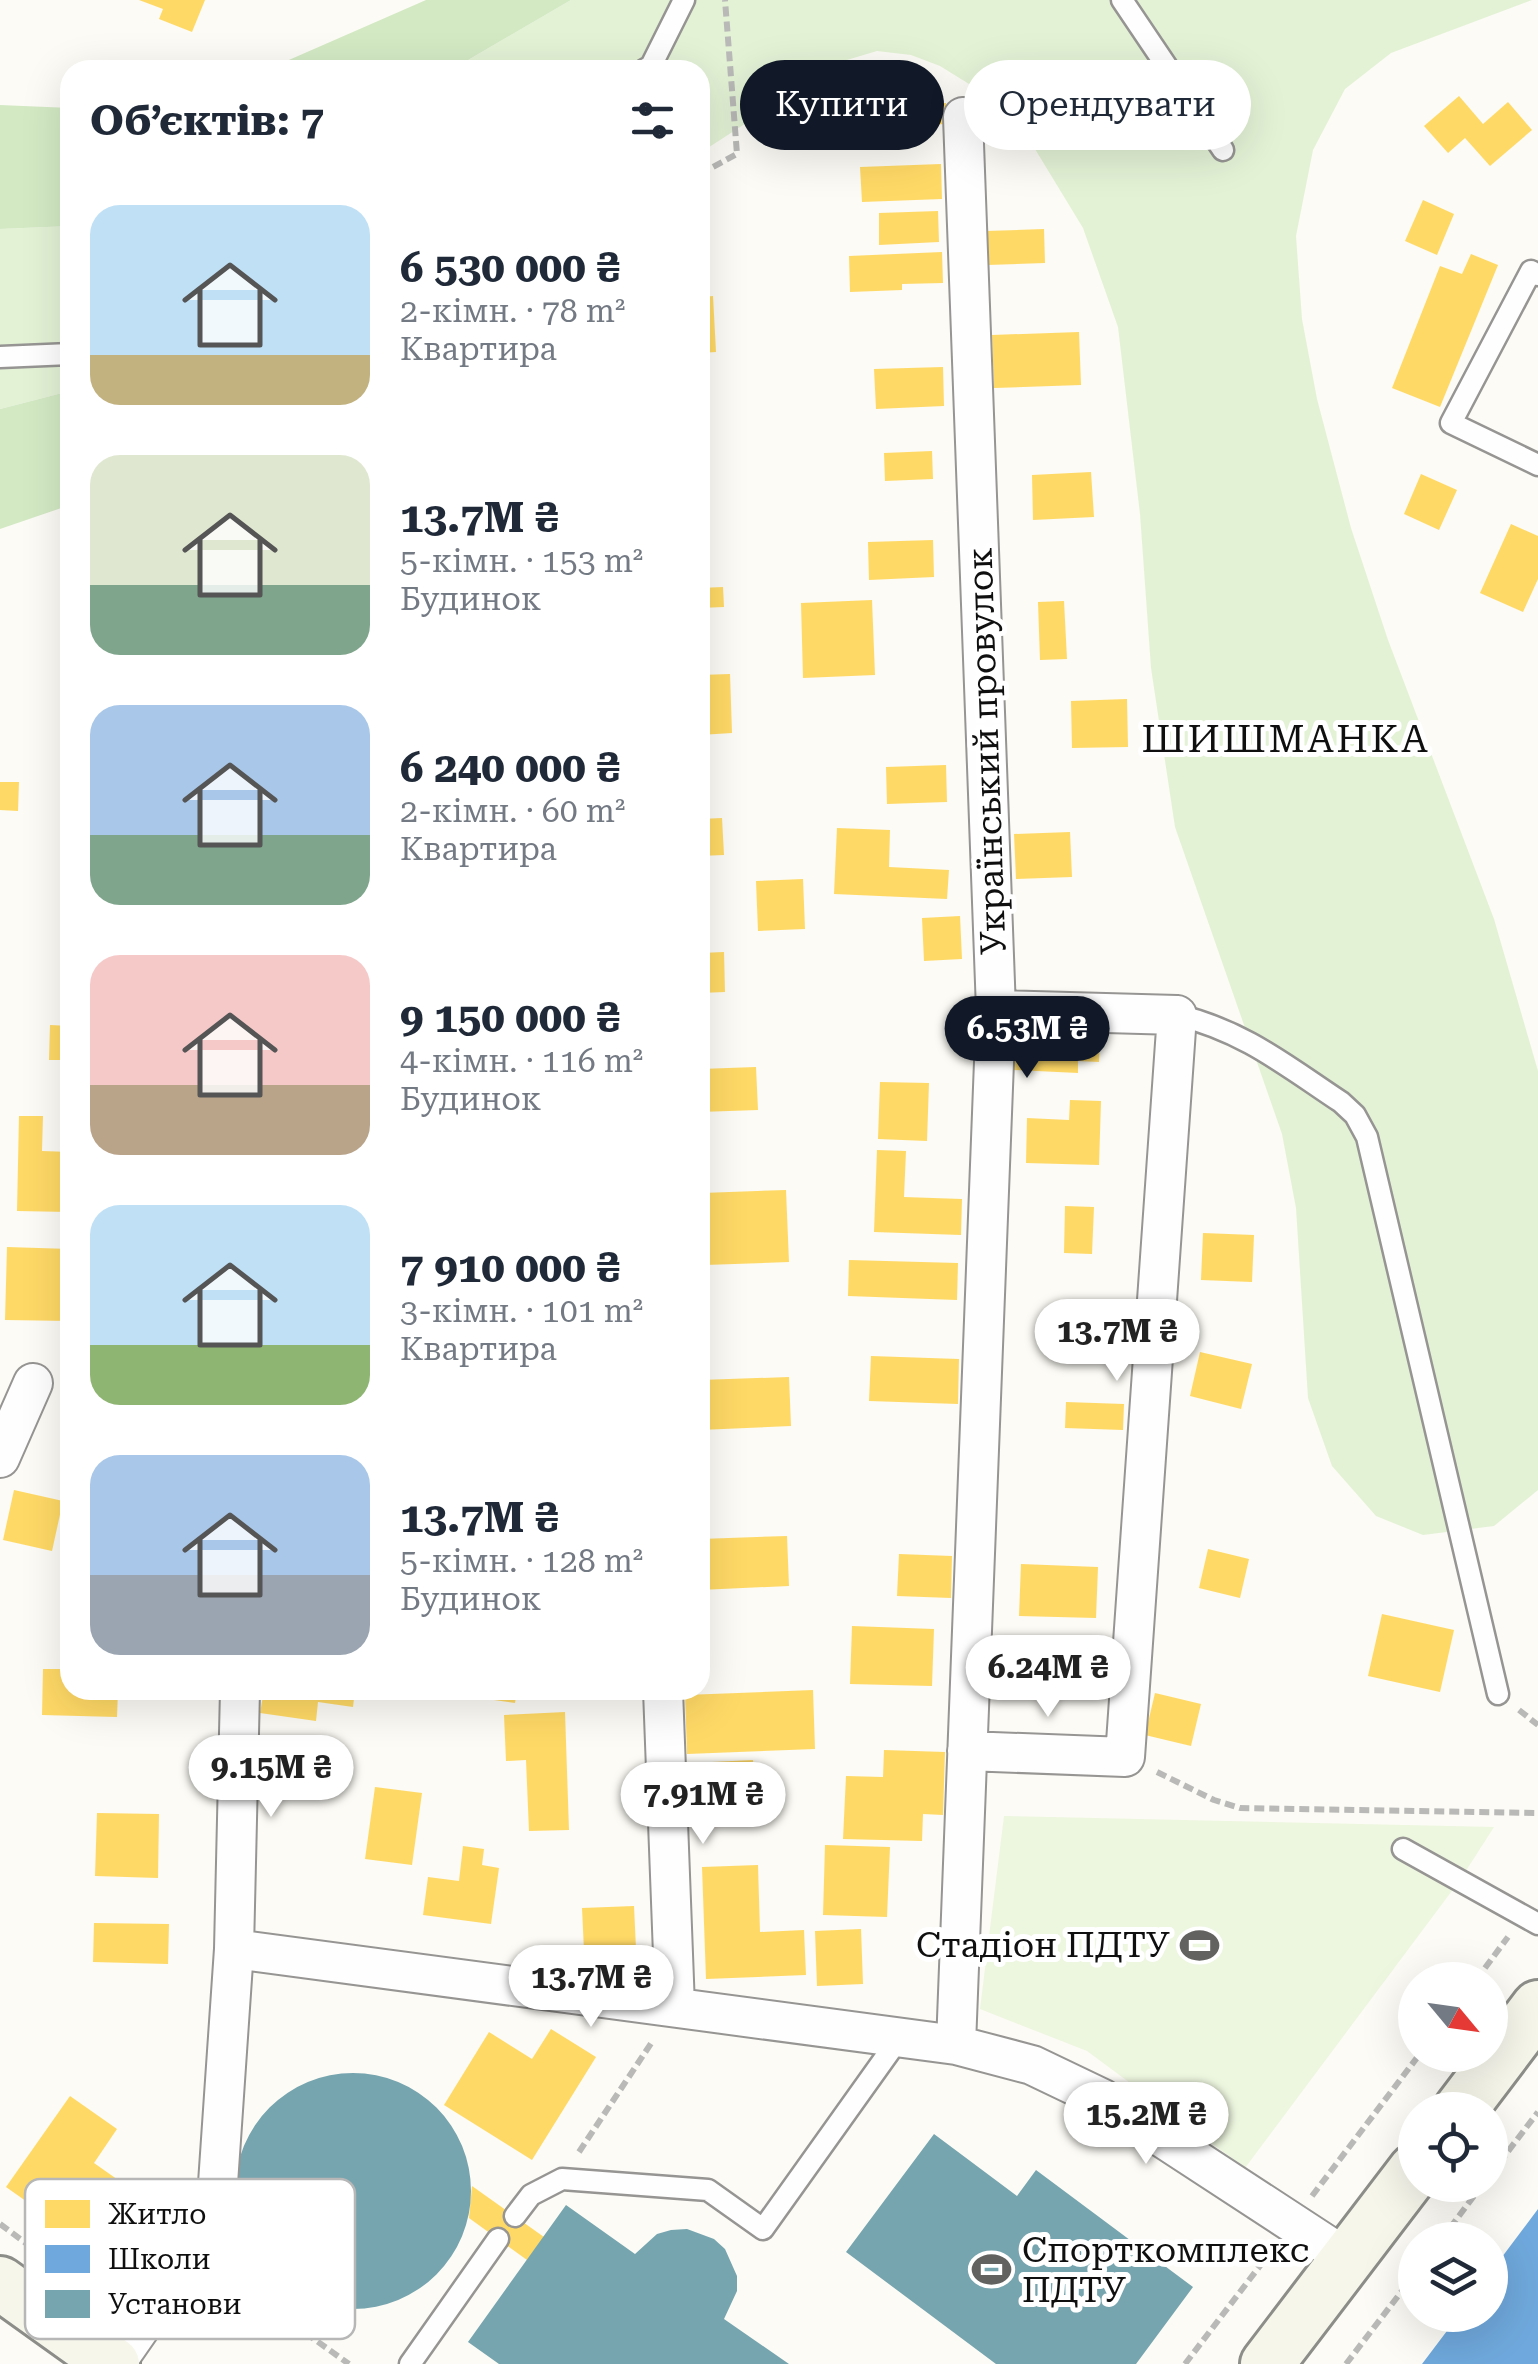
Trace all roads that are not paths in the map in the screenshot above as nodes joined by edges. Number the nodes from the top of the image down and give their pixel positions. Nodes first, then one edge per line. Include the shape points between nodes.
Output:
1 (684, 0) edge
2 (1122, 0) edge
3 (654, 60) edge
4 (1163, 60) edge
5 (965, 150) edge
6 (1538, 275) edge
7 (60, 354) edge
8 (0, 357) edge
9 (1538, 465) edge
10 (996, 1010) junction
11 (1177, 1015) junction
12 (34, 1383) dead end
13 (0, 1458) edge
14 (1498, 1694) dead end
15 (240, 1700) edge
16 (663, 1700) edge
17 (968, 1751) junction
18 (1403, 1849) dead end
19 (1538, 1924) edge
20 (234, 1949) junction
21 (675, 2007) junction
22 (1538, 2007) edge
23 (900, 2037) junction
24 (956, 2044) junction
25 (1474, 2092) edge
26 (220, 2179) edge
27 (1398, 2192) edge
28 (515, 2216) dead end
29 (498, 2239) dead end
30 (1348, 2258) junction
31 (3, 2292) edge
32 (25, 2306) edge
33 (75, 2339) edge
34 (132, 2339) edge
35 (114, 2364) edge
36 (410, 2364) edge
37 (1267, 2364) edge

1 - 3 lane
2 - 4 lane
5 - 10 street, Український провулок
6 - 9 lane via 1531,270 1451,423
7 - 8 lane
10 - 11 street
10 - 17 street, Український провулок
11 - 14 lane via 1240,1036 1341,1102 1366,1136
11 - 17 street via 1125,1757
12 - 13 street
15 - 20 street
16 - 21 street
17 - 24 street, Український провулок
18 - 19 lane
20 - 21 street
20 - 26 street
21 - 23 street
22 - 25 street
23 - 24 street
23 - 28 lane via 763,2229 708,2190 562,2179 530,2194
24 - 30 street via 1032,2066 1103,2099
27 - 30 street
29 - 36 lane
30 - 37 street
31 - 32 street
33 - 35 street
34 - 35 street

